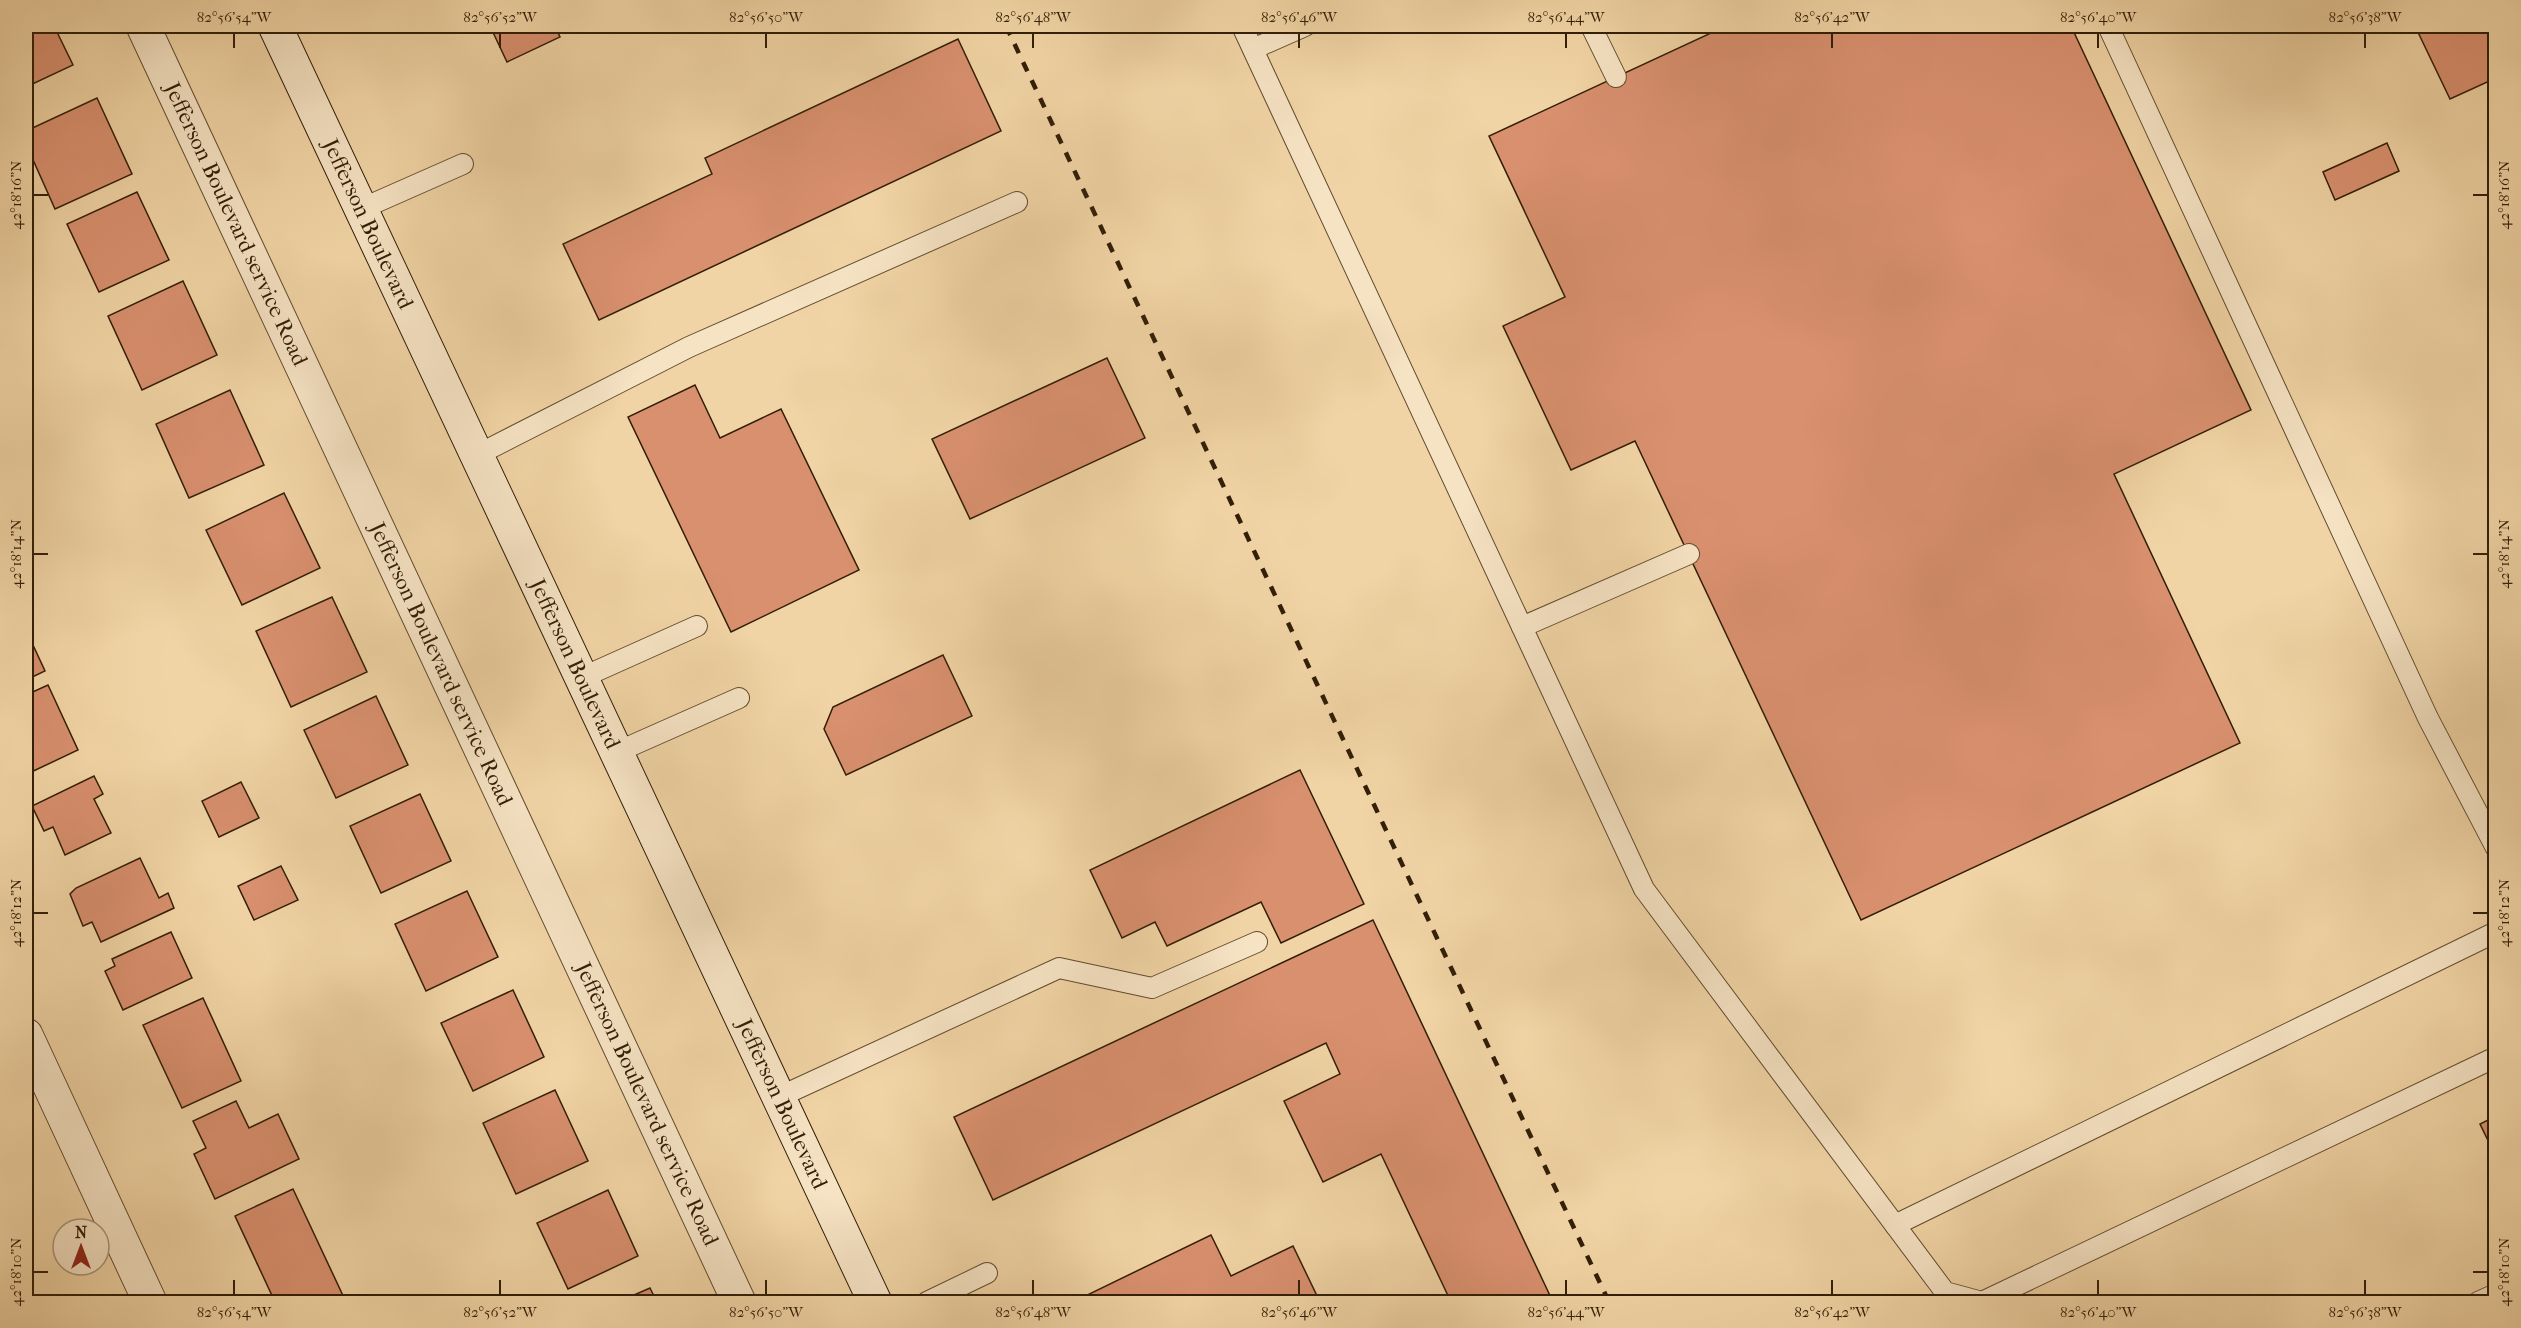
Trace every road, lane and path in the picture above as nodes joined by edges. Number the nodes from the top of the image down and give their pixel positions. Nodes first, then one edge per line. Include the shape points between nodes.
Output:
1 (143, 26) edge
2 (275, 26) edge
3 (1242, 26) edge
4 (1305, 26) edge
5 (1591, 26) edge
6 (2108, 26) edge
7 (1253, 49) junction
8 (1616, 77) dead end
9 (464, 164) dead end
10 (1017, 201) dead end
11 (361, 209) junction
12 (477, 455) junction
13 (1689, 554) dead end
14 (698, 626) dead end
15 (1522, 627) junction
16 (581, 678) junction
17 (739, 698) dead end
18 (617, 753) junction
19 (2496, 848) edge
20 (2496, 932) edge
21 (1257, 942) dead end
22 (26, 1035) edge
23 (2496, 1057) edge
24 (779, 1097) junction
25 (1895, 1225) junction
26 (987, 1273) dead end
27 (2496, 1294) edge
28 (150, 1302) edge
29 (739, 1302) edge
30 (875, 1302) edge
31 (927, 1302) edge
32 (2478, 1302) edge

1 - 29 street, Jefferson Boulevard service Road
2 - 11 street, Jefferson Boulevard
3 - 7 lane
4 - 7 lane
5 - 8 lane
6 - 19 lane via 2428,718
7 - 15 lane
9 - 11 lane
10 - 12 lane via 689,348
11 - 12 street, Jefferson Boulevard
12 - 16 street, Jefferson Boulevard
13 - 15 lane
14 - 16 lane
15 - 25 lane via 1644,889
16 - 18 street, Jefferson Boulevard
17 - 18 lane
18 - 24 street, Jefferson Boulevard
20 - 25 lane
21 - 24 lane via 1152,988 1059,968
22 - 28 street
23 - 25 lane via 1982,1302 1945,1292
24 - 30 street, Jefferson Boulevard
26 - 31 lane
27 - 32 lane

